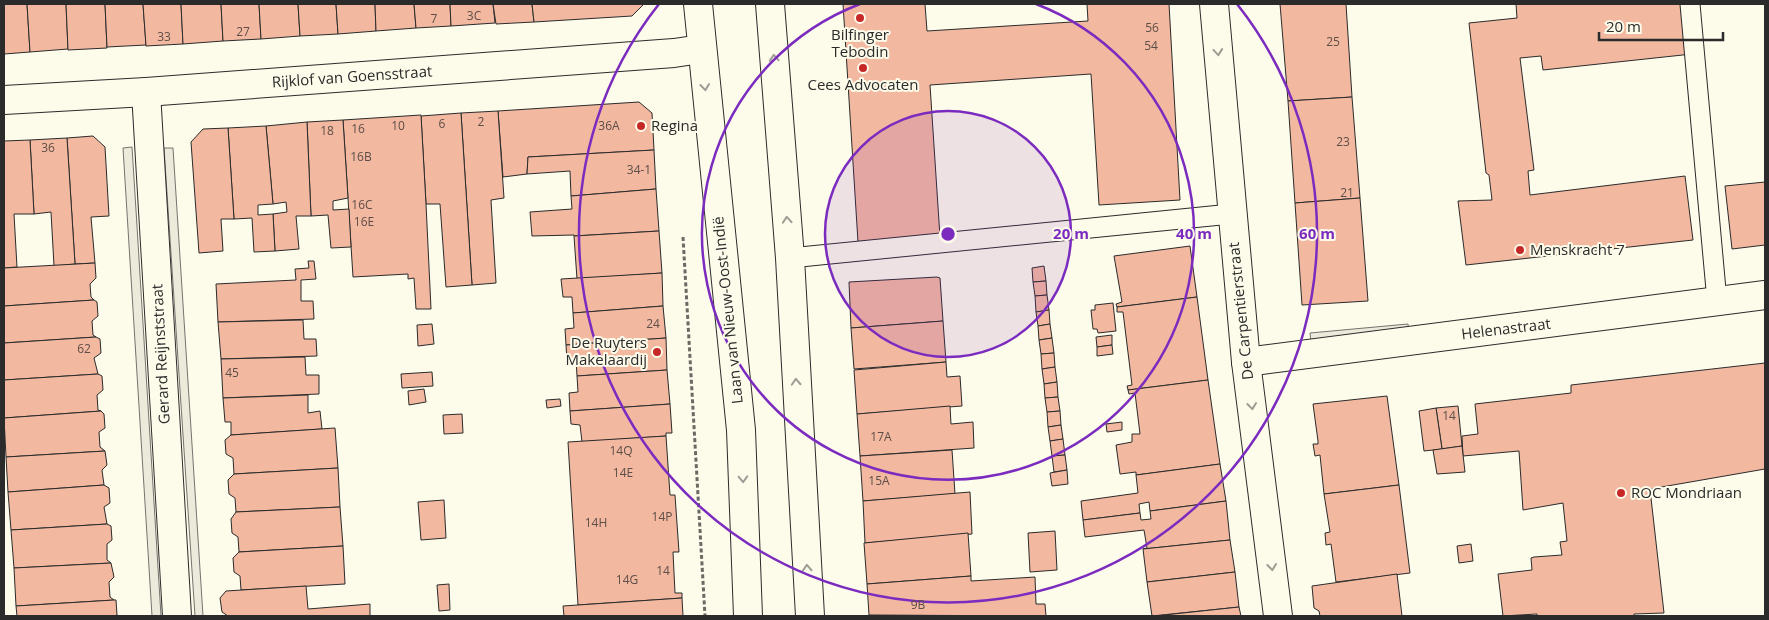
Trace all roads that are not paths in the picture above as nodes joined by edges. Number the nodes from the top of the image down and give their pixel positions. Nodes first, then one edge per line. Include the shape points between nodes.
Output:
1 (698, 4) edge
2 (770, 4) edge
3 (1214, 4) edge
4 (1690, 4) edge
5 (700, 49) junction
6 (146, 92) junction
7 (4, 100) edge
8 (1231, 214) junction
9 (790, 258) junction
10 (1765, 295) edge
11 (1717, 301) junction
12 (1246, 362) junction
13 (177, 616) edge
14 (748, 616) edge
15 (810, 616) edge
16 (1278, 616) edge

1 - 5 street, Laan van Nieuw-Oost-Indië
9 -> 2 street
3 -> 8 street, De Carpentierstraat
4 - 11 lane
5 - 6 street, Rijklof van Goensstraat
5 -> 14 street, Laan van Nieuw-Oost-Indië via 741,430
6 - 7 street, Rijklof van Goensstraat
6 - 13 street, Gerard Reijnststraat
8 - 9 lane
8 - 12 street, De Carpentierstraat
15 -> 9 street
10 - 11 street, Helenastraat
11 - 12 street, Helenastraat
12 -> 16 street, De Carpentierstraat

